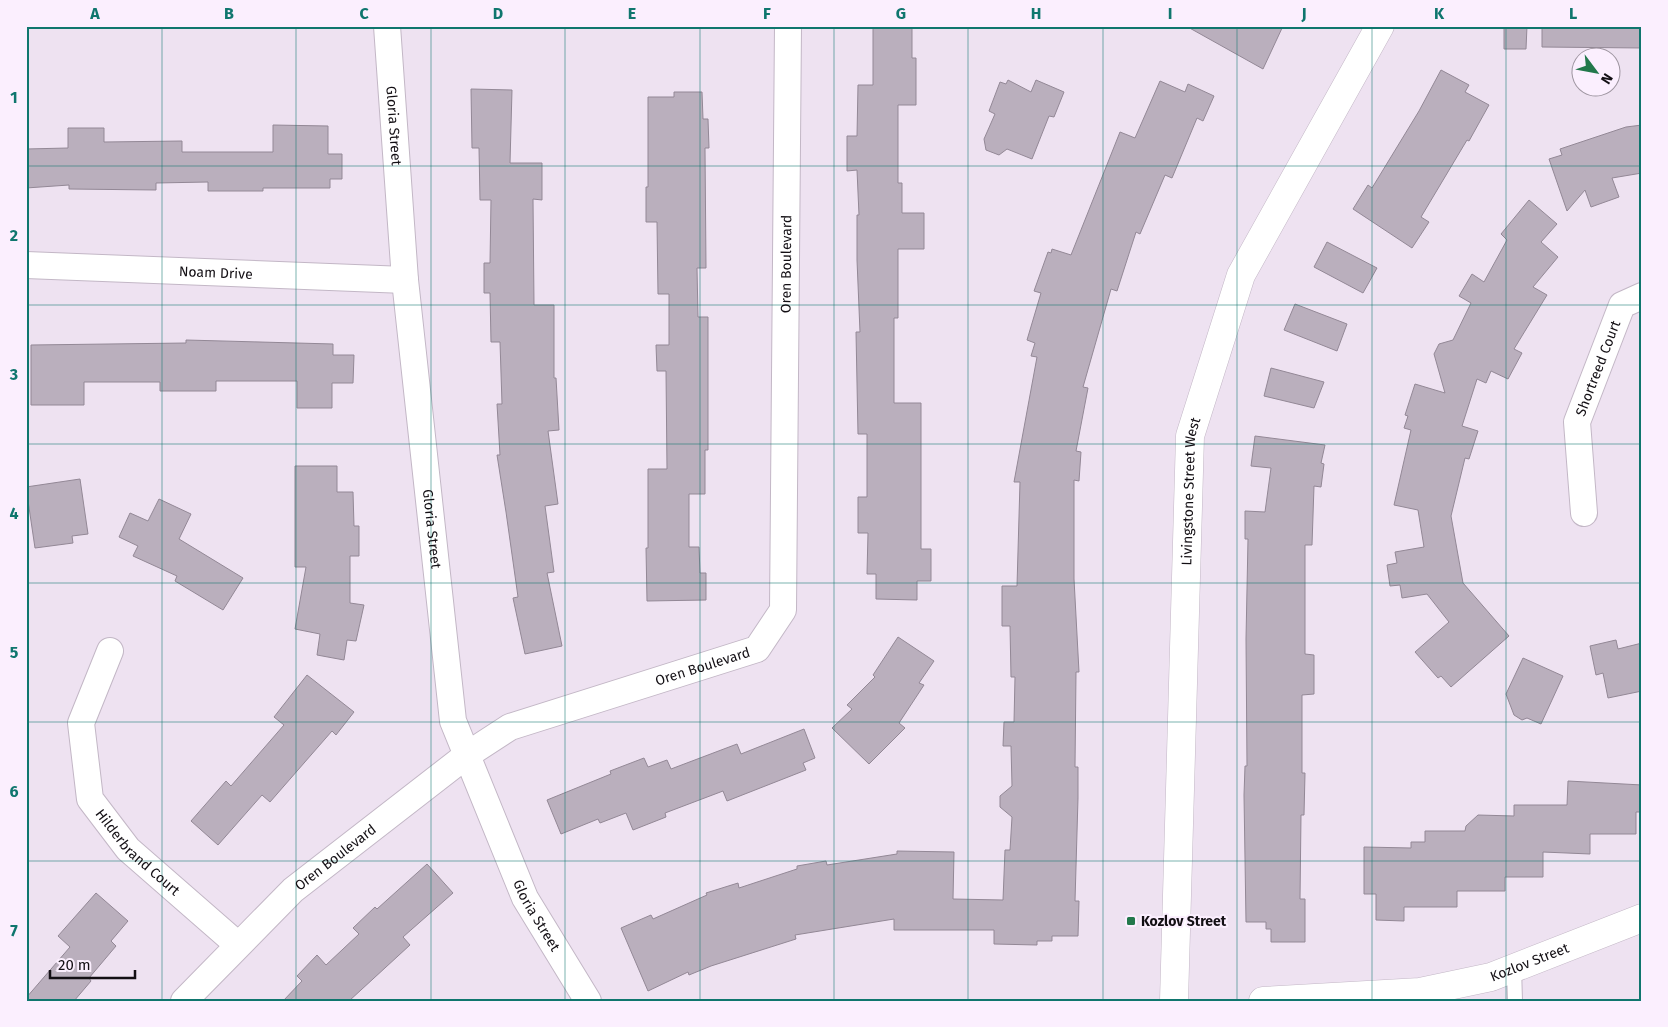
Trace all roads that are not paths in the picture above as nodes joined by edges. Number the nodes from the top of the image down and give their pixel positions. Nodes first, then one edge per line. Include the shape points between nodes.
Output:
1 (387, 26) edge
2 (788, 26) edge
3 (1380, 26) edge
4 (26, 265) edge
5 (405, 280) junction
6 (1642, 296) edge
7 (1584, 513) dead end
8 (110, 651) dead end
9 (467, 755) junction
10 (1642, 918) edge
11 (238, 945) junction
12 (1514, 968) junction
13 (184, 1001) edge
14 (588, 1001) edge
15 (1174, 1001) edge
16 (1263, 1001) edge
17 (1515, 1001) edge

1 - 5 street, Gloria Street
2 - 9 street, Oren Boulevard via 783,610 757,649 510,727
3 - 15 street, Livingstone Street West via 1241,275 1190,436
4 - 5 street, Noam Drive
5 - 9 street, Gloria Street via 454,721
6 - 7 street, Shortreed Court via 1622,304 1577,422
8 - 11 street, Hilderbrand Court via 81,723 90,799 128,849
9 - 11 street, Oren Boulevard via 293,890
9 - 14 street, Gloria Street via 525,898
10 - 12 street, Kozlov Street
11 - 13 street, Oren Boulevard
12 - 16 street, Kozlov Street via 1491,977 1420,992
12 - 17 lane

